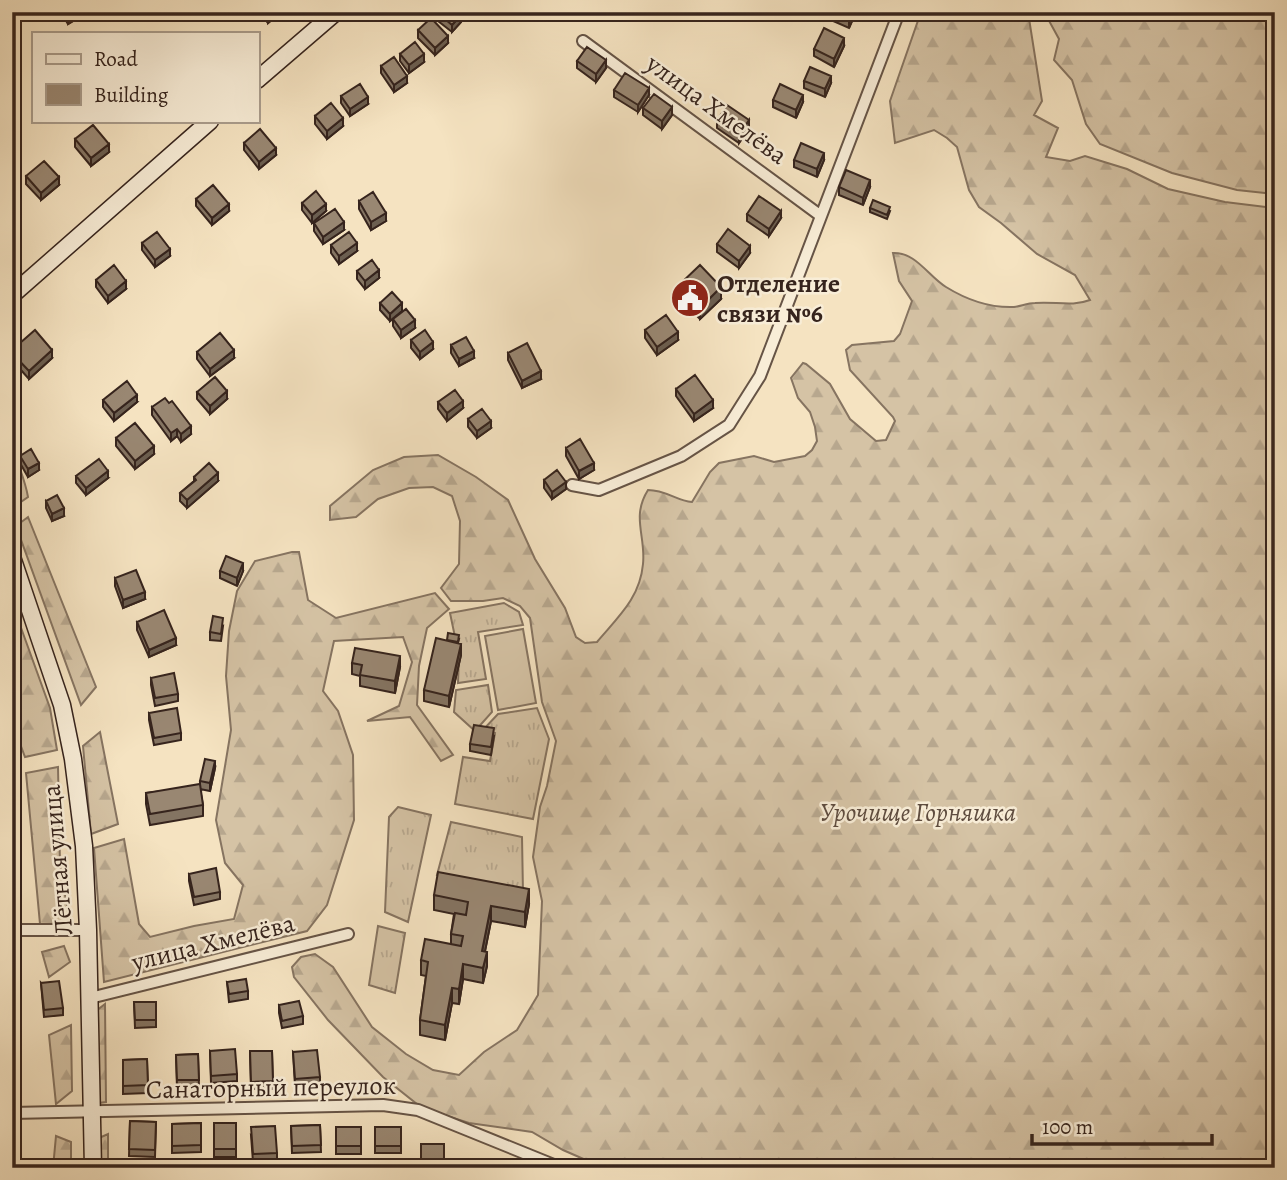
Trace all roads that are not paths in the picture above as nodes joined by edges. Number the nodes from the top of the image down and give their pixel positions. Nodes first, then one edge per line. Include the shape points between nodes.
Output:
1 (335, 12) edge
2 (899, 12) edge
3 (583, 41) dead end
4 (259, 78) edge
5 (210, 122) edge
6 (821, 216) junction
7 (12, 295) edge
8 (572, 485) dead end
9 (12, 557) edge
10 (12, 930) edge
11 (88, 930) junction
12 (348, 934) dead end
13 (90, 998) junction
14 (93, 1112) junction
15 (12, 1113) edge
16 (93, 1168) edge
17 (561, 1168) edge

1 - 4 street
2 - 6 street
3 - 6 street, улица Хмелёва
5 - 7 street
6 - 8 street via 760,376 729,425 681,456 599,490
9 - 11 street, Лётная улица via 68,733 84,846
10 - 11 street
11 - 13 street, Лётная улица
12 - 13 street, улица Хмелёва
13 - 14 street, Лётная улица
14 - 15 street, Санаторный переулок
14 - 16 street, Лётная улица
14 - 17 street, Санаторный переулок via 383,1105 418,1110

